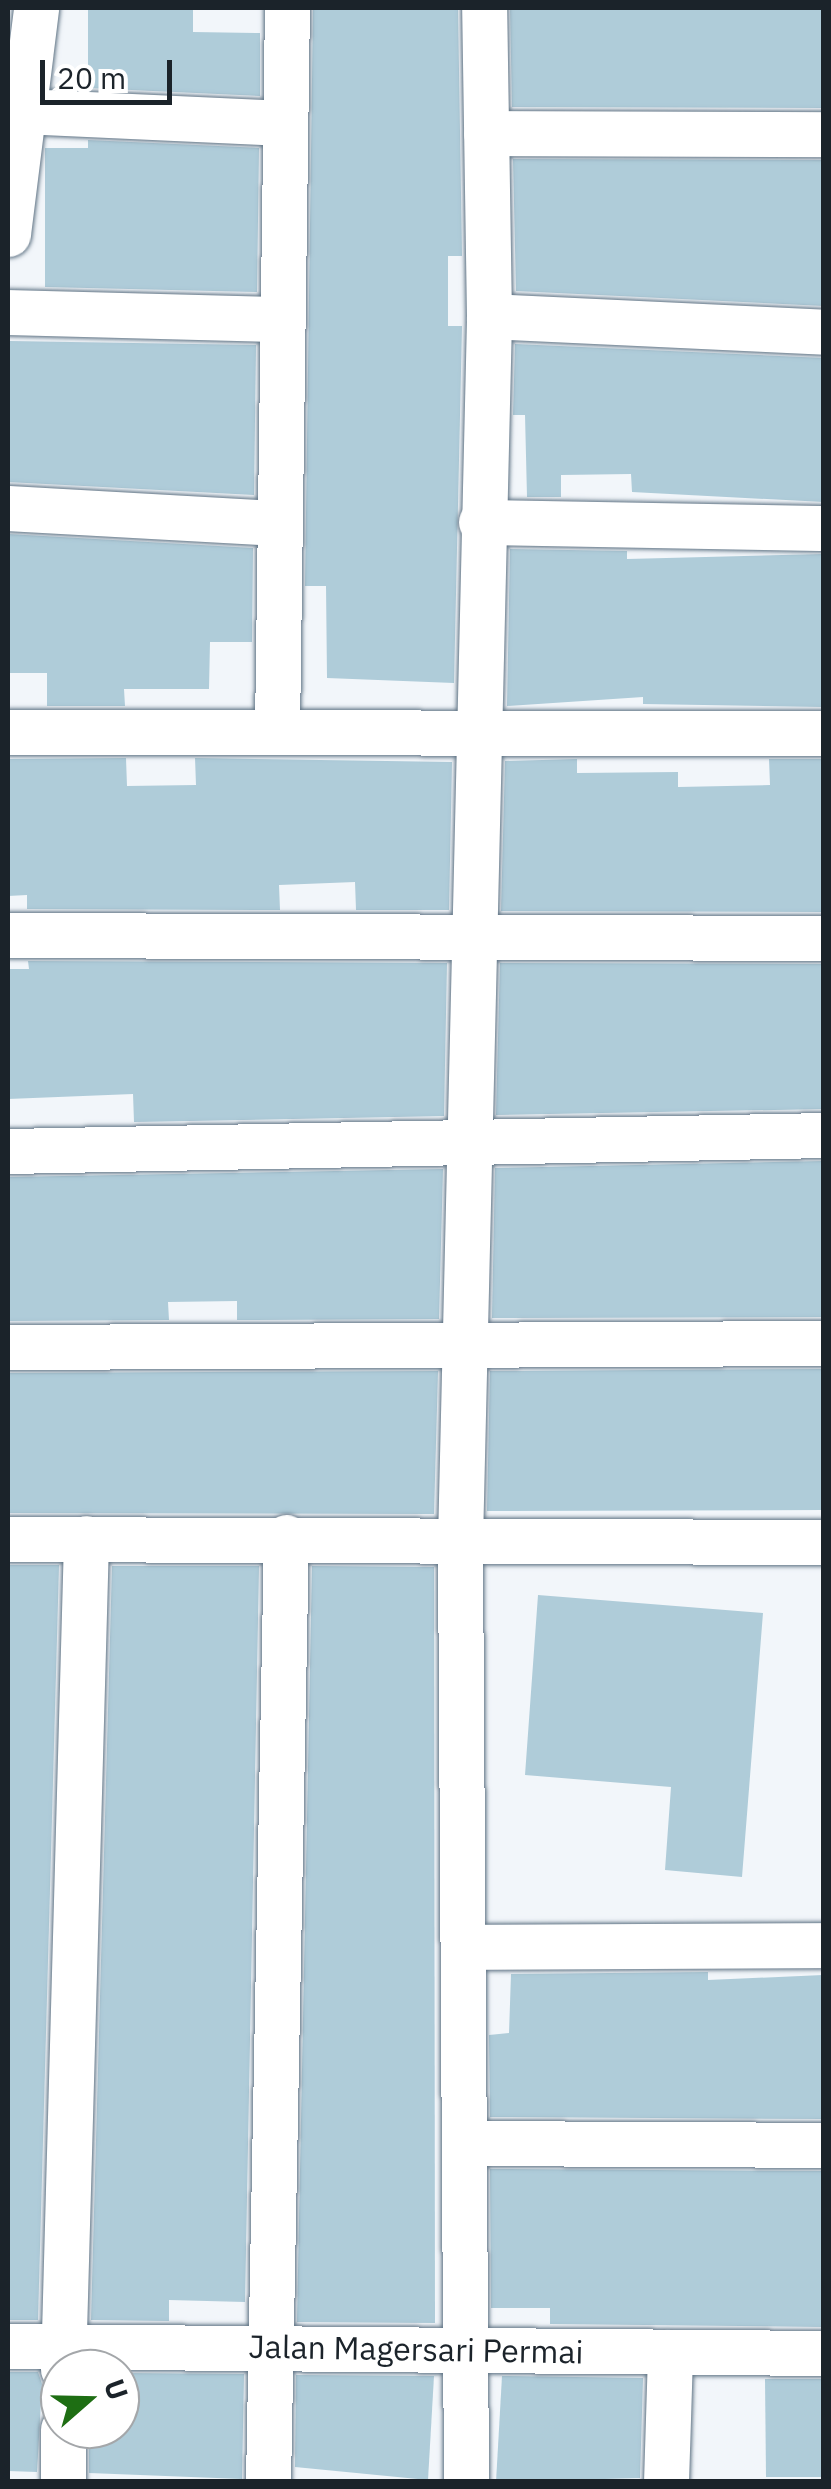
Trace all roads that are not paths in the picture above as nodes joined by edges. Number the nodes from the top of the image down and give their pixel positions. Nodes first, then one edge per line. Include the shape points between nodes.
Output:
1 (36, 8) edge
2 (287, 8) edge
3 (484, 8) edge
4 (19, 57) edge
5 (22, 111) junction
6 (284, 123) junction
7 (486, 133) junction
8 (824, 134) edge
9 (8, 234) edge
10 (8, 312) edge
11 (489, 316) junction
12 (282, 319) junction
13 (824, 332) edge
14 (8, 508) edge
15 (481, 522) junction
16 (280, 523) junction
17 (824, 528) edge
18 (473, 727) junction
19 (277, 730) junction
20 (8, 732) edge
21 (824, 733) edge
22 (8, 935) edge
23 (824, 938) edge
24 (468, 939) junction
25 (824, 1135) edge
26 (472, 1142) junction
27 (8, 1151) edge
28 (824, 1342) edge
29 (468, 1344) junction
30 (8, 1347) edge
31 (286, 1537) junction
32 (86, 1538) junction
33 (8, 1539) edge
34 (460, 1541) junction
35 (824, 1542) edge
36 (824, 1945) edge
37 (464, 1947) junction
38 (467, 2143) junction
39 (824, 2145) edge
40 (8, 2346) edge
41 (270, 2347) junction
42 (63, 2349) edge
43 (466, 2352) junction
44 (670, 2352) junction
45 (40, 2353) edge
46 (824, 2353) edge
47 (140, 2354) edge
48 (63, 2449) edge
49 (62, 2482) edge
50 (268, 2482) edge
51 (466, 2482) edge
52 (666, 2482) edge

1 - 4 street
2 - 6 street
3 - 7 street
4 - 5 street
5 - 6 street
5 - 9 street
6 - 12 street
7 - 8 street
7 - 11 street
10 - 12 street
11 - 13 street
11 - 15 street
12 - 16 street
14 - 16 street
15 - 17 street
15 - 18 street
16 - 19 street
18 - 19 street
18 - 21 street
18 - 24 street
19 - 20 street
22 - 24 street
23 - 24 street
24 - 26 street
25 - 26 street
26 - 27 street
26 - 29 street
28 - 29 street
29 - 30 street
29 - 34 street
31 - 32 street
31 - 34 street
31 - 41 street
32 - 33 street
32 - 42 street
34 - 35 street
34 - 37 street
36 - 37 street
37 - 38 street
38 - 39 street
38 - 43 street
40 - 45 street, Jalan Magersari Permai
41 - 43 street, Jalan Magersari Permai
41 - 47 street, Jalan Magersari Permai
41 - 50 street
43 - 44 street, Jalan Magersari Permai
43 - 51 street
44 - 46 street, Jalan Magersari Permai
44 - 52 street
48 - 49 street

